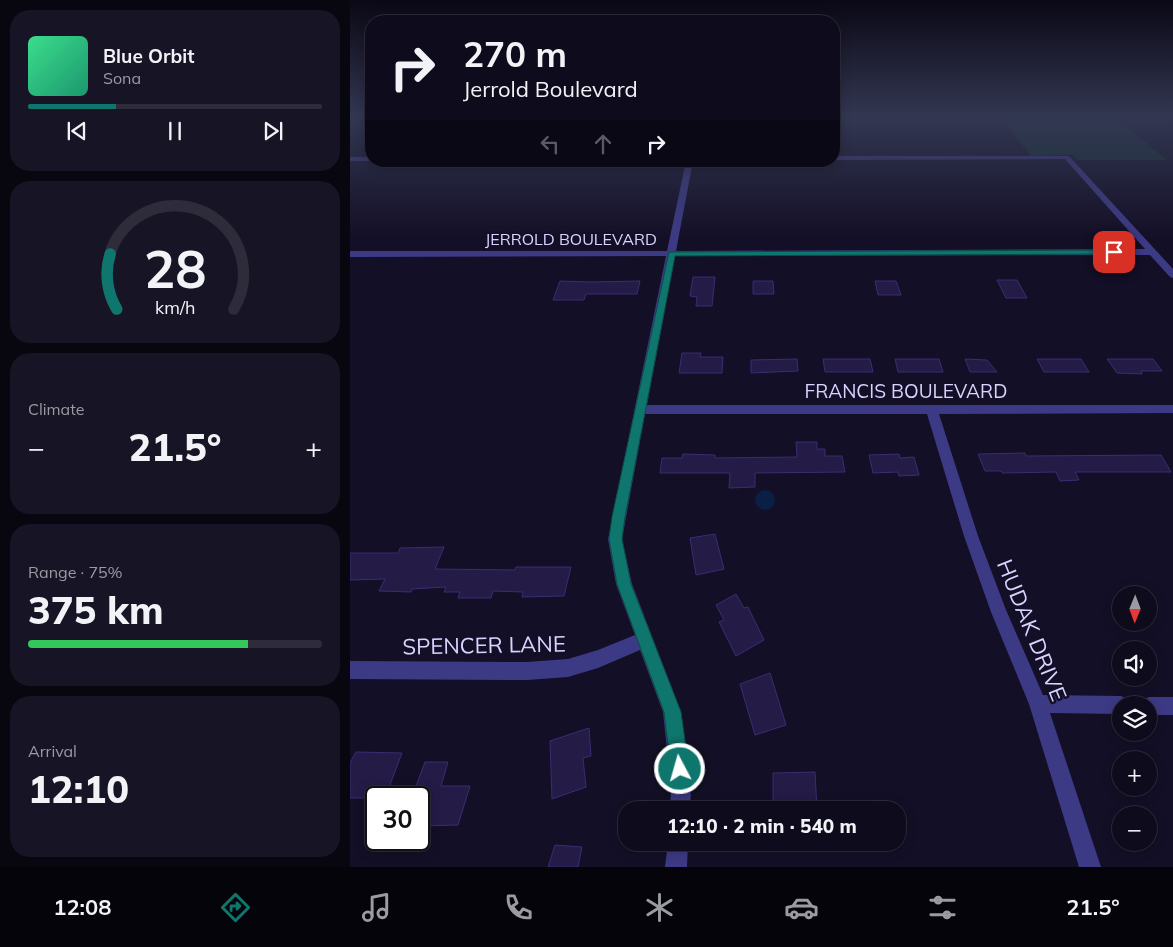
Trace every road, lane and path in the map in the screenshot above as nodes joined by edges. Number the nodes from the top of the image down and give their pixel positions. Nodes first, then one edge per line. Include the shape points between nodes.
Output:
1 (840, 158) edge
2 (350, 159) edge
3 (365, 159) edge
4 (689, 167) edge
5 (1153, 252) junction
6 (672, 253) junction
7 (350, 254) edge
8 (1173, 275) edge
9 (1173, 409) edge
10 (640, 410) junction
11 (932, 410) junction
12 (644, 640) junction
13 (350, 670) edge
14 (1038, 704) junction
15 (1112, 705) edge
16 (1157, 706) edge
17 (1173, 706) edge
18 (681, 801) edge
19 (677, 851) edge
20 (676, 867) edge
21 (1090, 867) edge

1 - 5 street via 1067,158
2 - 3 street
4 - 6 street
5 - 6 street, JERROLD BOULEVARD
5 - 8 street
6 - 7 street, JERROLD BOULEVARD
6 - 10 street
9 - 11 street, FRANCIS BOULEVARD
10 - 11 street, FRANCIS BOULEVARD
10 - 12 street via 615,539 624,584
11 - 14 street, HUDAK DRIVE via 971,536
12 - 13 street, SPENCER LANE via 568,668 527,671
12 - 18 street via 672,712
14 - 15 street
14 - 21 street, HUDAK DRIVE
16 - 17 street
19 - 20 street

